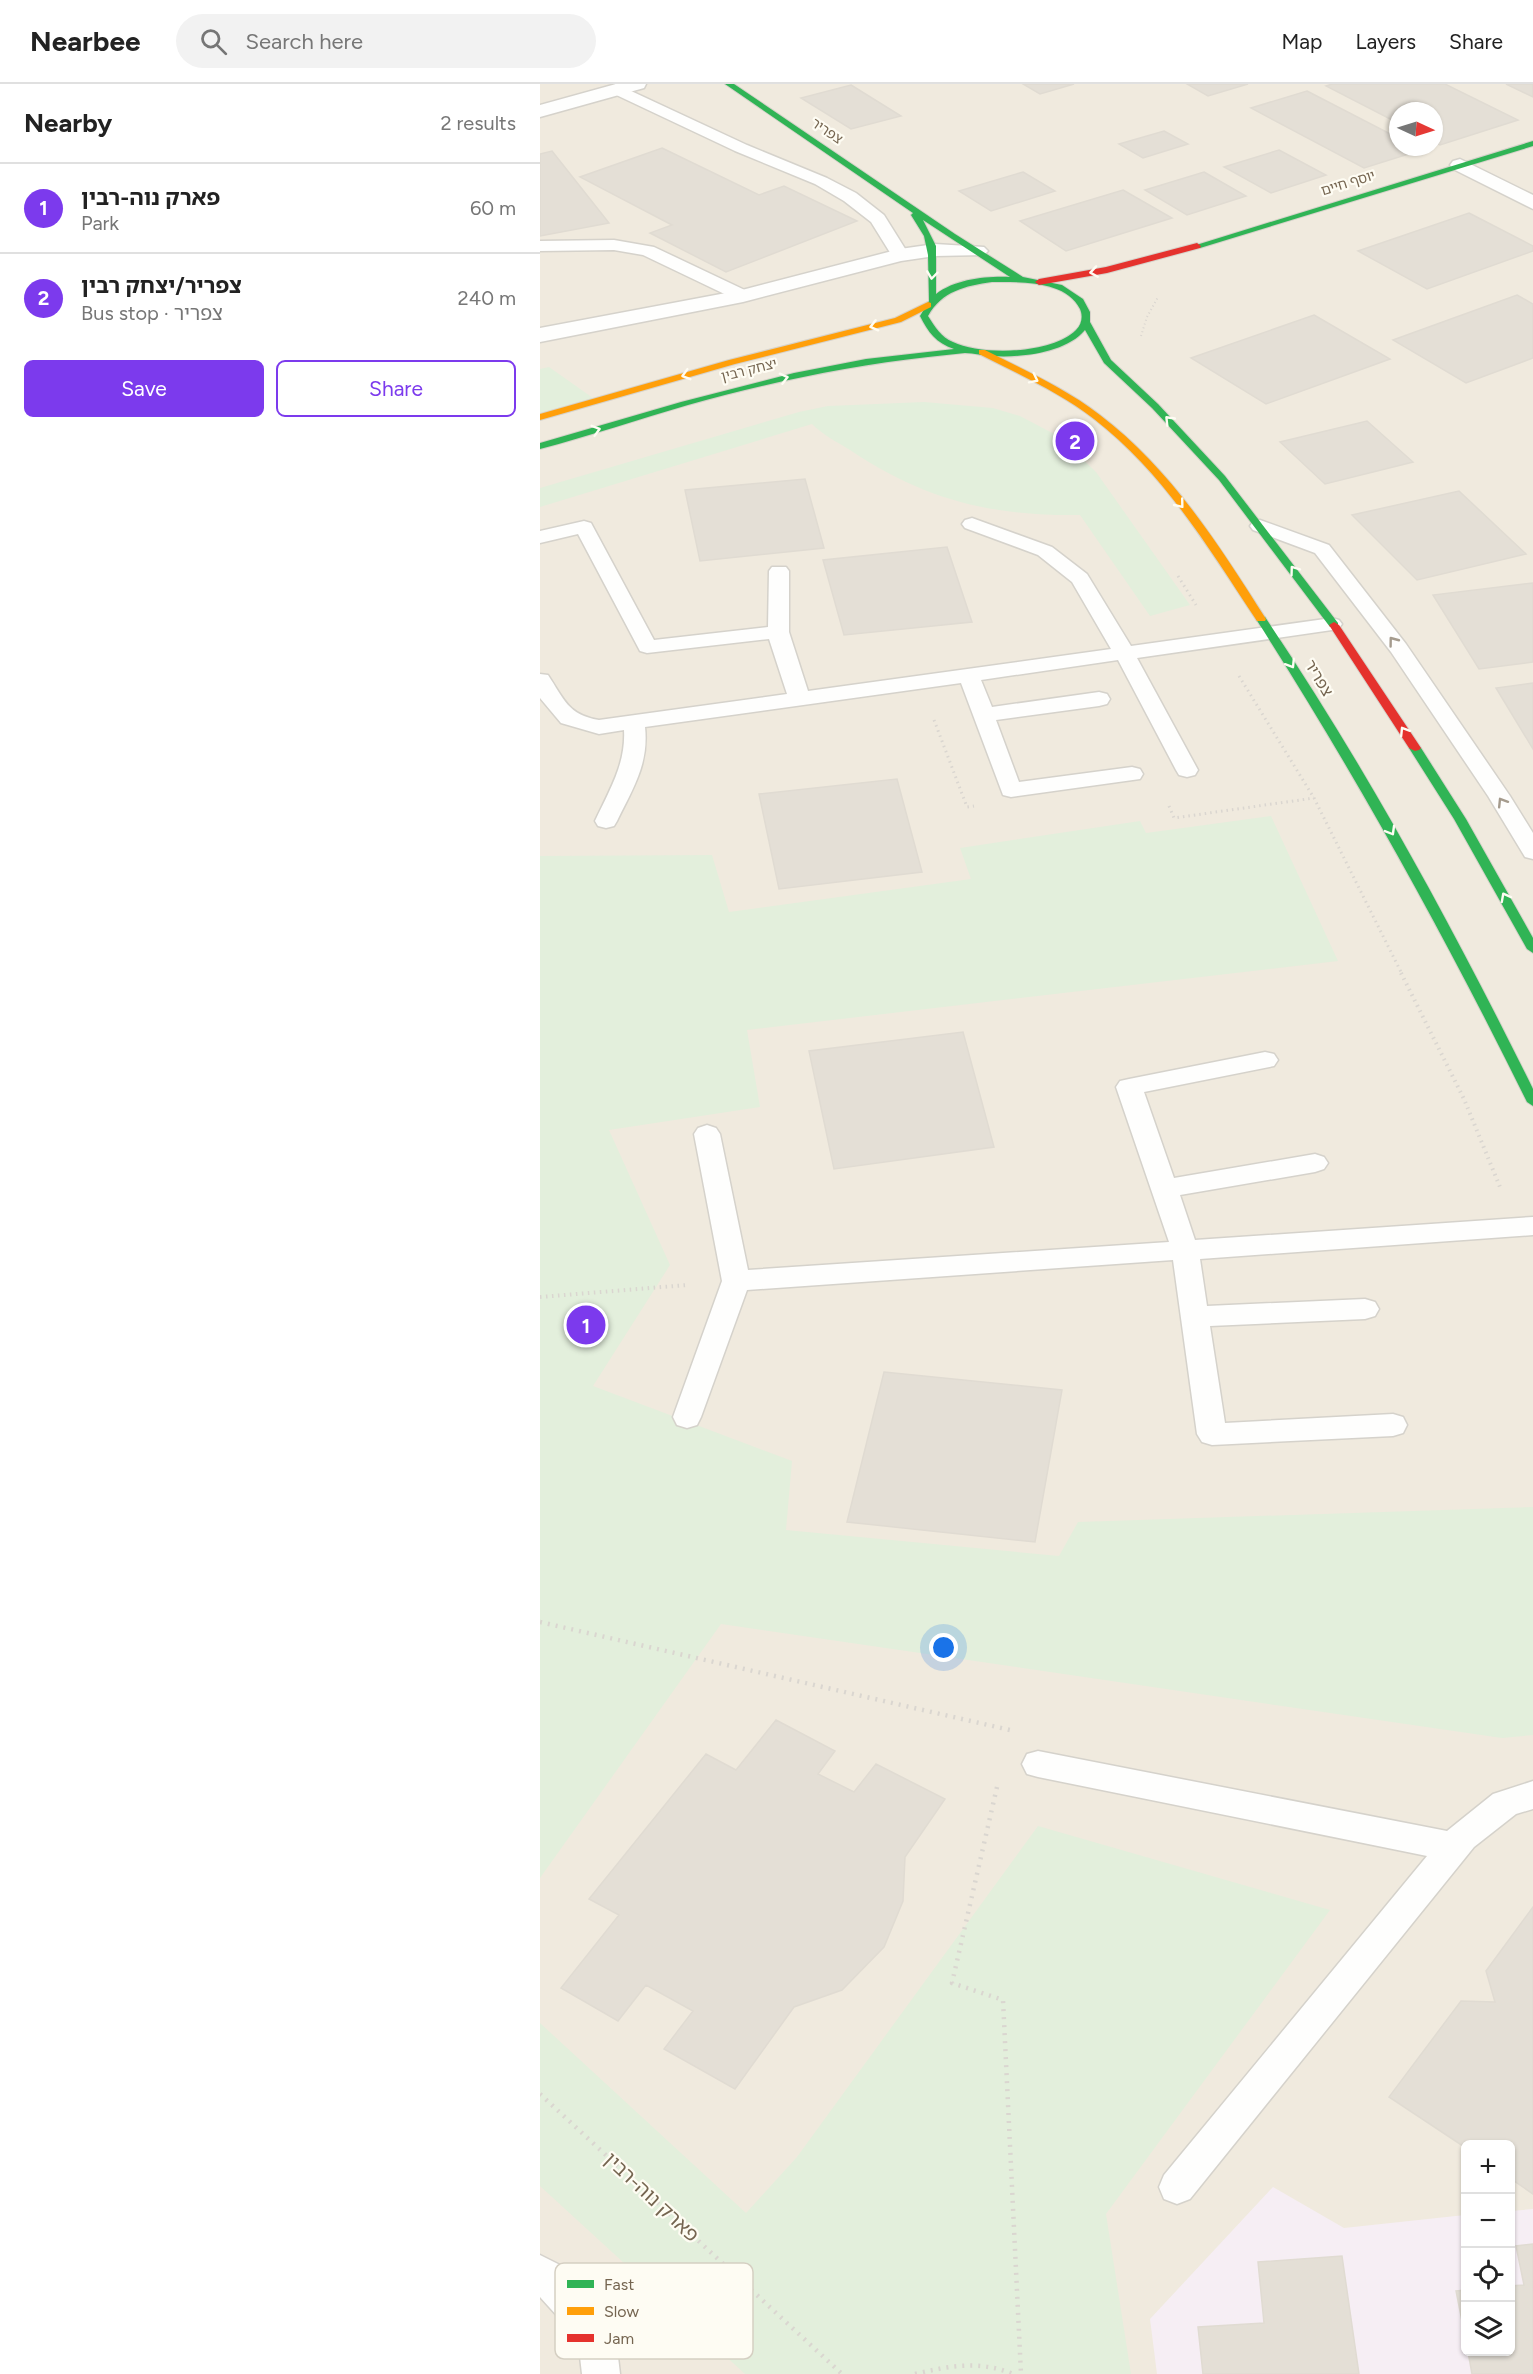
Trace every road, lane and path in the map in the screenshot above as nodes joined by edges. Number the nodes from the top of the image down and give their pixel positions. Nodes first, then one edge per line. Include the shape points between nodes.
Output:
1 (637, 84) edge
2 (729, 84) edge
3 (616, 89) junction
4 (540, 111) edge
5 (1533, 143) edge
6 (1460, 165) junction
7 (1533, 203) edge
8 (906, 205) junction
9 (540, 246) edge
10 (935, 250) junction
11 (977, 251) junction
12 (1172, 254) junction
13 (900, 255) junction
14 (1021, 280) junction
15 (1122, 281) dead end
16 (1039, 282) junction
17 (743, 296) junction
18 (930, 302) junction
19 (1099, 303) dead end
20 (1086, 320) junction
21 (544, 331) edge
22 (976, 351) junction
23 (540, 417) edge
24 (540, 446) edge
25 (972, 524) dead end
26 (1260, 526) junction
27 (540, 537) edge
28 (1175, 570) dead end
29 (779, 572) dead end
30 (1332, 624) junction
31 (778, 632) junction
32 (1270, 632) junction
33 (1217, 640) junction
34 (1125, 653) junction
35 (969, 675) junction
36 (540, 680) edge
37 (1098, 699) dead end
38 (800, 700) junction
39 (983, 715) junction
40 (634, 724) junction
41 (1187, 770) dead end
42 (1132, 774) dead end
43 (606, 821) dead end
44 (1533, 852) edge
45 (1533, 949) edge
46 (1264, 1060) dead end
47 (1533, 1102) edge
48 (707, 1134) dead end
49 (1315, 1163) dead end
50 (1164, 1189) junction
51 (1525, 1226) edge
52 (1185, 1250) junction
53 (736, 1281) junction
54 (540, 1297) edge
55 (1365, 1309) dead end
56 (1195, 1317) junction
57 (687, 1417) dead end
58 (1393, 1425) dead end
59 (540, 1622) edge
60 (1008, 1742) dead end
61 (1038, 1764) dead end
62 (1000, 1776) dead end
63 (1533, 1795) edge
64 (1454, 1847) junction
65 (540, 2094) edge
66 (1177, 2187) dead end
67 (722, 2263) edge
68 (540, 2273) edge
69 (555, 2286) edge
70 (753, 2291) edge
71 (599, 2359) edge
72 (601, 2374) edge
73 (842, 2374) edge
74 (915, 2374) edge
75 (1013, 2374) edge
76 (1021, 2374) edge

1 - 3 street
2 - 8 street, צפריר
3 - 4 street
3 - 13 lane via 850,197 878,219
5 - 6 street, יוסף חיים
6 - 7 street
6 - 12 street, יוסף חיים
8 - 10 street, צפריר via 926,226
8 - 11 street, צפריר
9 - 17 lane via 614,244 648,251
10 - 11 street
10 - 13 street
10 -> 18 street
11 - 14 street, צפריר
12 - 15 street, יוסף חיים
12 -> 16 street, יוסף חיים
13 - 17 street
14 - 16 street, יצחק רבין
14 - 18 street, יצחק רבין via 974,282 943,292
16 - 20 street via 1072,295 1085,310
17 - 21 street
18 - 22 street via 924,316 928,328 941,340
18 -> 23 street, יצחק רבין via 898,320
19 - 20 street
20 - 22 street via 1076,334 1049,348 1008,354
26 -> 20 street via 1196,449 1107,361
24 -> 22 street, יצחק רבין via 792,376 880,360
22 -> 32 street, צפריר via 1078,404 1129,445 1204,534
25 - 34 lane via 1045,551 1080,578
30 -> 26 street
44 -> 26 lane via 1399,648 1322,549
27 - 31 lane via 584,527 647,647
28 - 33 path
29 - 31 lane
30 - 32 lane
45 -> 30 street via 1460,819
31 - 38 lane
32 - 33 lane
32 -> 47 street, צפריר via 1428,896
33 - 34 lane
33 - 51 path via 1314,798
34 - 35 lane
34 - 41 lane
35 - 38 lane
35 - 39 lane
36 - 40 lane via 564,717 578,725
37 - 39 lane
38 - 40 lane
39 - 42 lane via 1011,790
40 - 43 lane via 636,747 631,769
46 - 50 lane via 1129,1087
48 - 53 lane
49 - 50 lane
50 - 52 lane
51 - 52 lane
52 - 53 lane
52 - 56 lane
53 - 54 path
53 - 57 lane
55 - 56 lane
56 - 58 lane via 1212,1434
59 - 60 path via 1011,1730
61 - 64 lane
62 - 76 path via 952,1983 1003,2000
63 - 64 lane via 1505,1804
64 - 66 lane
65 - 67 path, פארק נוה-רבין
68 - 69 lane
70 - 73 path, פארק נוה-רבין
71 - 72 lane
74 - 75 path via 956,2364 1002,2368

